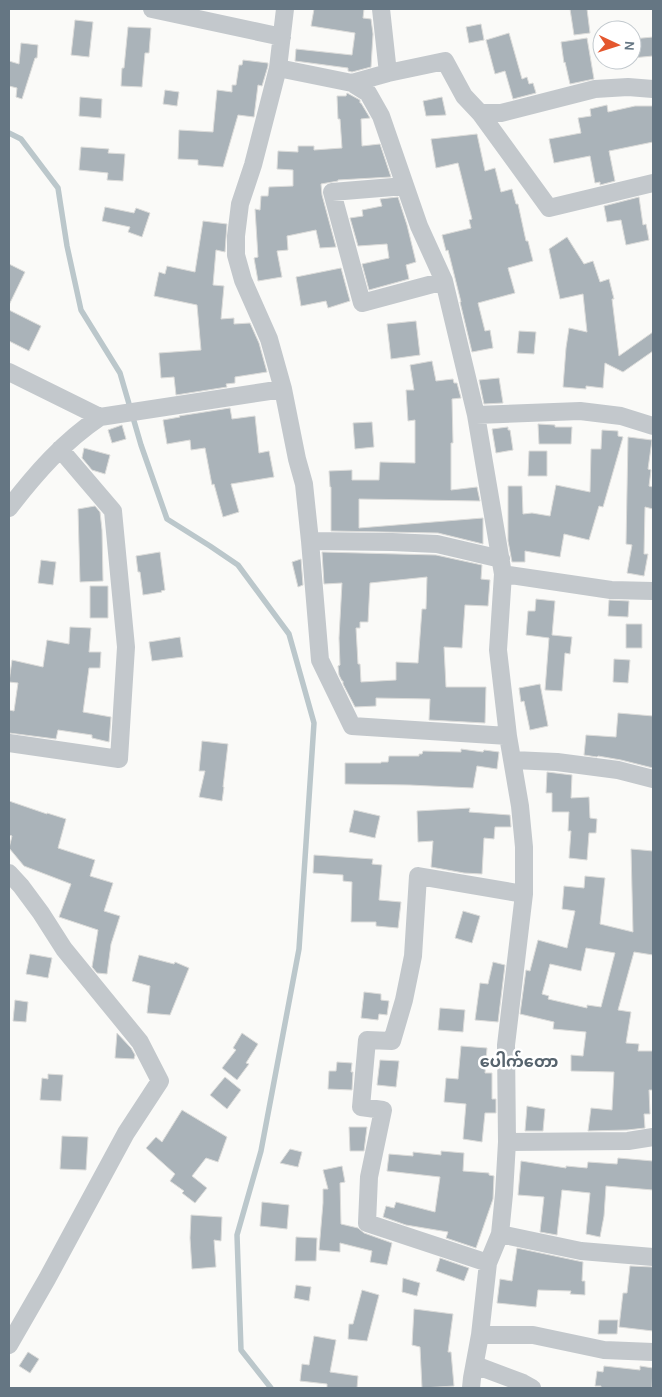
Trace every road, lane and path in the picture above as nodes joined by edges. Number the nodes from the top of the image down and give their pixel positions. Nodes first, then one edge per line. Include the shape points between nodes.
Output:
1 (152, 9) edge
2 (284, 9) edge
3 (381, 9) edge
4 (282, 37) junction
5 (278, 68) junction
6 (388, 73) junction
7 (352, 83) junction
8 (653, 89) edge
9 (480, 113) junction
10 (653, 183) edge
11 (405, 186) junction
12 (444, 280) junction
13 (9, 372) edge
14 (283, 389) junction
15 (476, 415) junction
16 (100, 417) junction
17 (653, 426) edge
18 (60, 449) junction
19 (9, 508) edge
20 (310, 541) junction
21 (502, 567) junction
22 (653, 592) edge
23 (508, 736) junction
24 (9, 743) edge
25 (513, 760) junction
26 (653, 779) edge
27 (9, 874) edge
28 (524, 894) junction
29 (653, 1137) edge
30 (507, 1142) junction
31 (500, 1234) junction
32 (653, 1257) edge
33 (488, 1263) junction
34 (480, 1335) junction
35 (9, 1345) edge
36 (653, 1352) edge
37 (472, 1377) edge
38 (532, 1388) edge

1 - 4 street
2 - 4 street
3 - 6 street
4 - 5 street
5 - 7 street
5 - 14 street via 240,204 236,255 243,280 269,339
6 - 7 street
6 - 9 street via 445,61 464,96
7 - 11 street via 368,93 381,116
8 - 9 street via 595,89 501,113
9 - 10 street via 549,208
11 - 12 street
11 - 12 street via 332,192 362,303
12 - 15 street
13 - 16 street
14 - 16 street
14 - 20 street via 304,484
15 - 17 street via 580,411 620,416
15 - 21 street
16 - 18 street
18 - 19 street
18 - 24 street via 113,511 126,647 120,759
20 - 21 street via 437,544
20 - 23 street via 320,660 352,726
21 - 22 street via 611,590
21 - 23 street via 498,650
23 - 25 street
25 - 26 street via 618,770
25 - 28 street via 524,847
27 - 35 street via 41,913 64,949 140,1042 160,1081 126,1133
28 - 30 street via 506,1045
28 - 33 street via 418,876 413,956 392,1041 367,1040 362,1107 383,1110 369,1177 368,1223
29 - 30 street via 628,1141
30 - 31 street
31 - 32 street via 581,1251
31 - 33 street
33 - 34 street
34 - 36 street via 533,1335 604,1350
34 - 37 street
37 - 38 street via 523,1383

